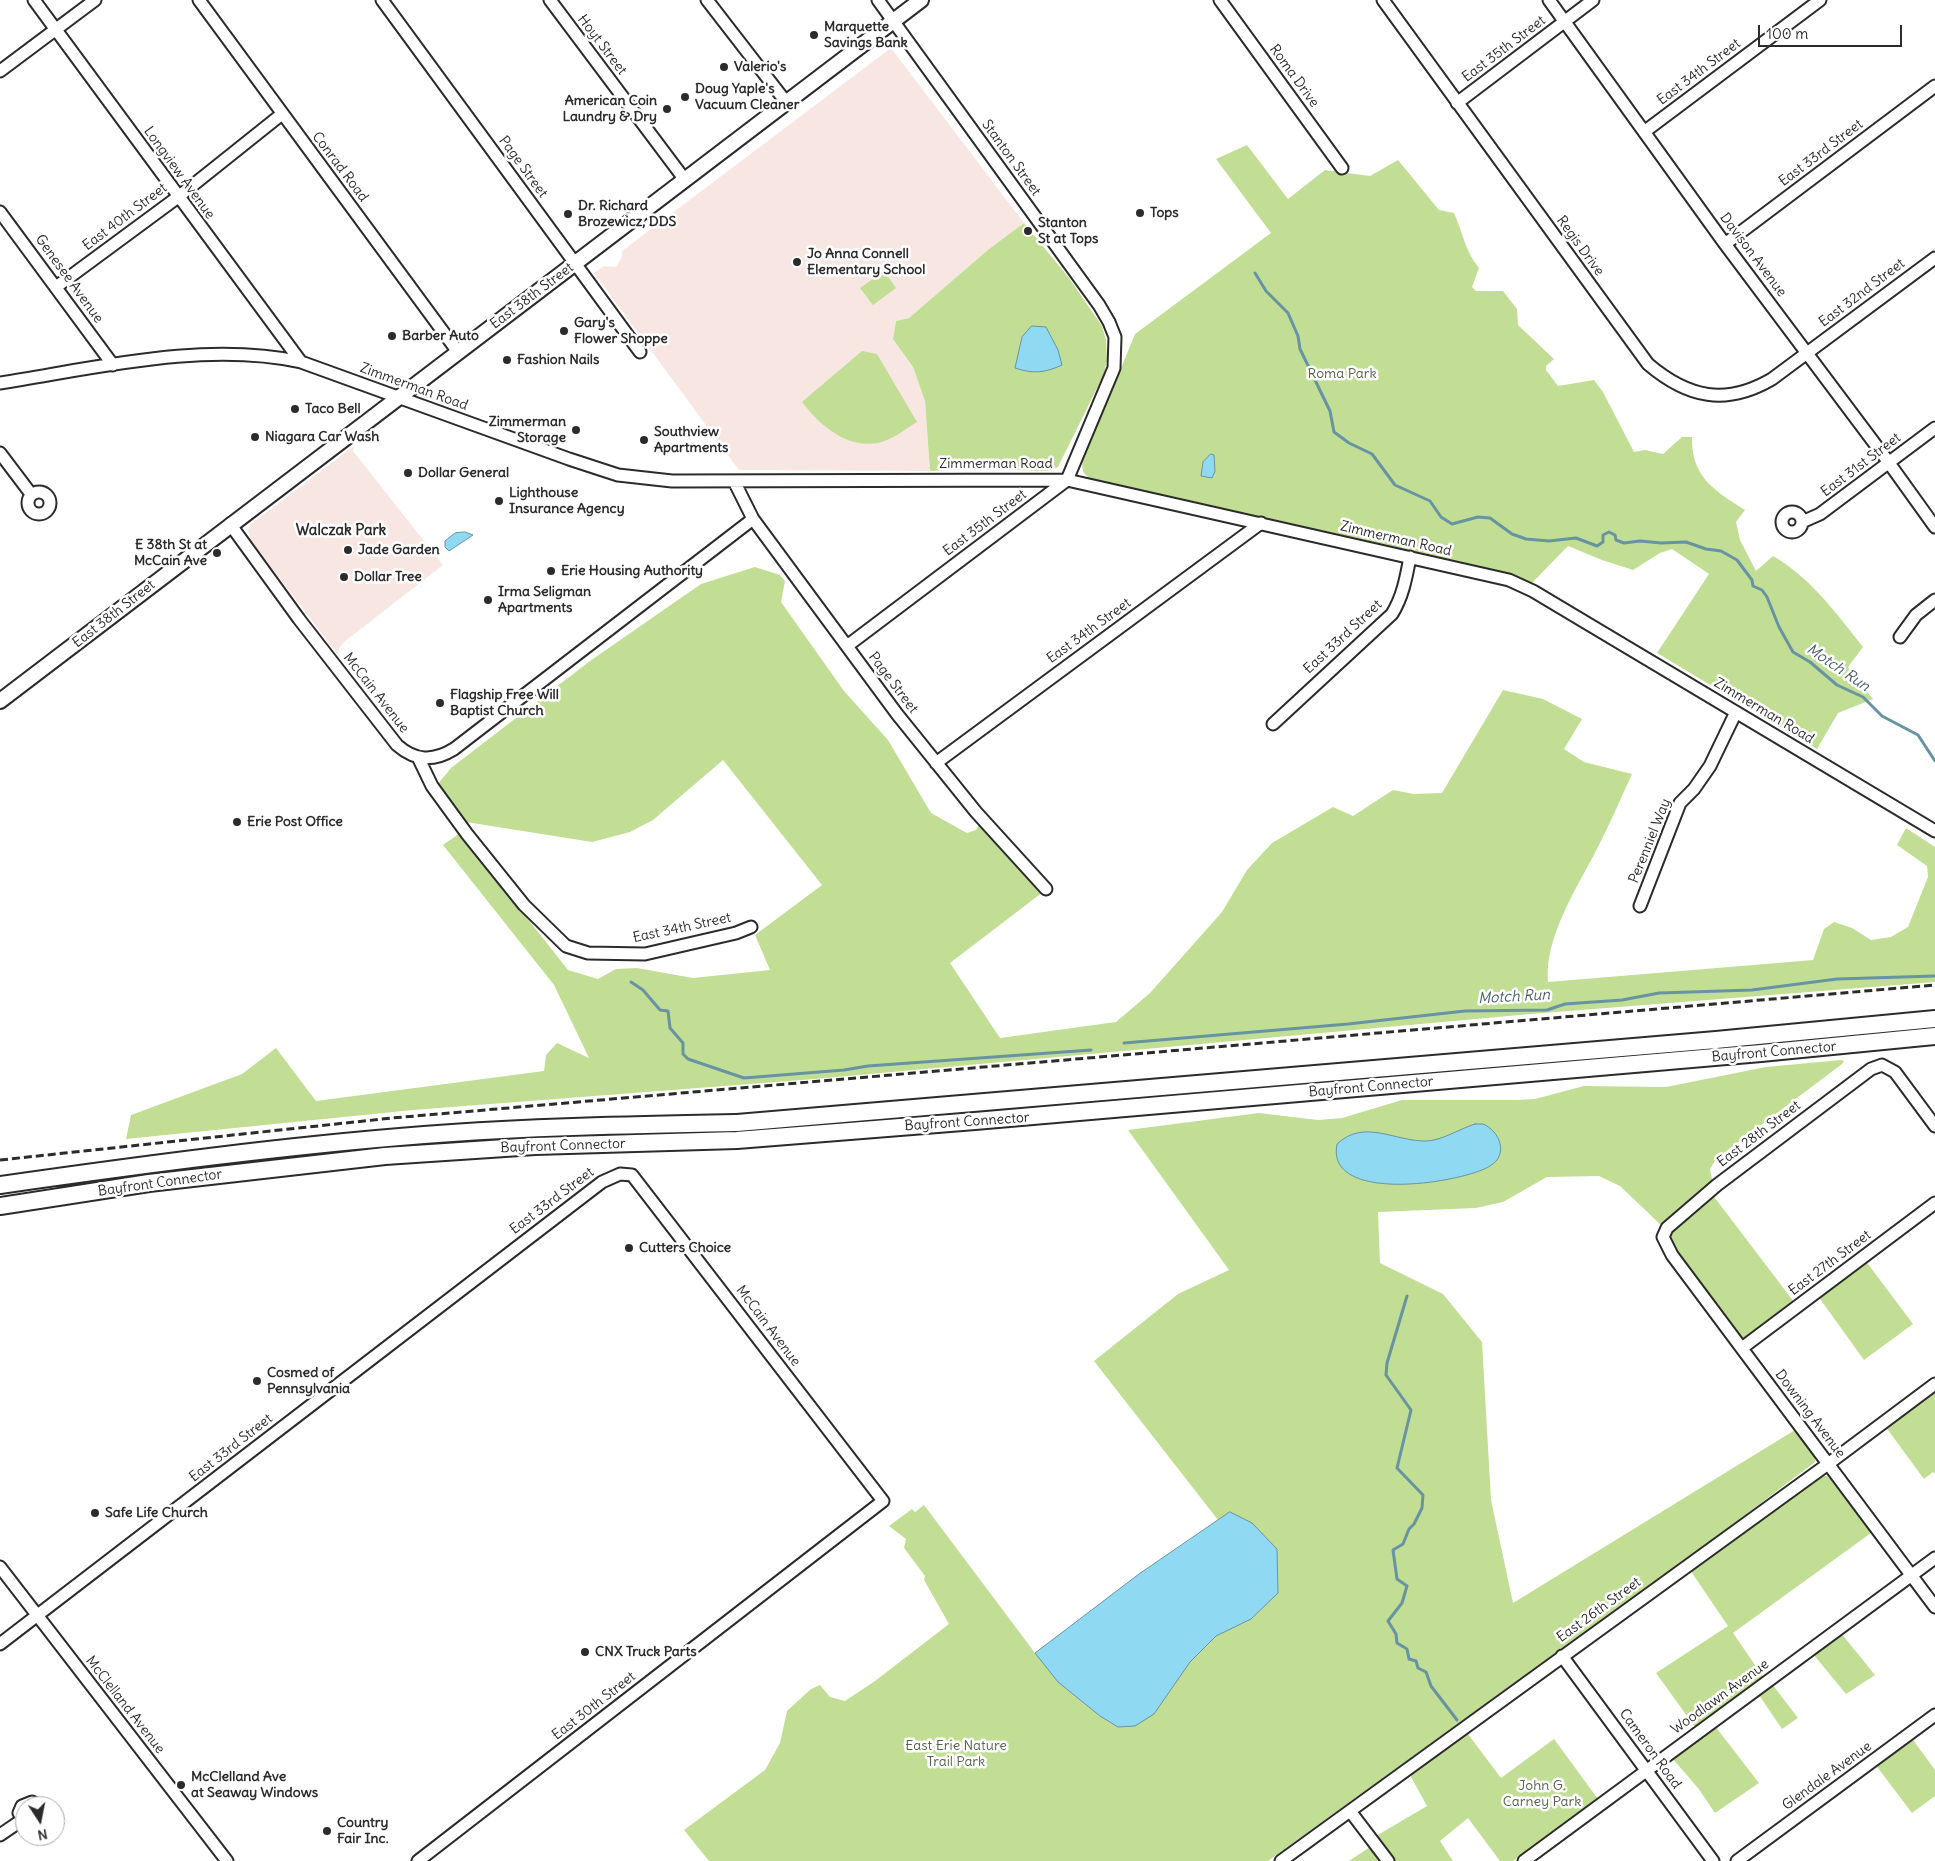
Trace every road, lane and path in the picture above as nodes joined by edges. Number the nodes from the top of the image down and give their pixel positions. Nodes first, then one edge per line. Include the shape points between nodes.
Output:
1 (34, 0) edge
2 (95, 0) edge
3 (198, 0) edge
4 (382, 0) edge
5 (550, 0) edge
6 (707, 0) edge
7 (878, 0) edge
8 (920, 0) edge
9 (1383, 0) edge
10 (1549, 0) edge
11 (1594, 0) edge
12 (1820, 0) edge
13 (1222, 1) edge
14 (893, 21) junction
15 (1565, 22) junction
16 (56, 30) junction
17 (0, 71) edge
18 (1935, 86) edge
19 (786, 102) junction
20 (1457, 103) junction
21 (282, 114) junction
22 (1644, 132) junction
23 (1342, 168) dead end
24 (684, 180) junction
25 (178, 197) junction
26 (0, 212) edge
27 (1725, 244) junction
28 (1935, 258) edge
29 (575, 264) junction
30 (56, 287) junction
31 (1115, 337) joint
32 (458, 352) junction
33 (640, 352) dead end
34 (1808, 352) junction
35 (301, 362) junction
36 (113, 365) junction
37 (0, 383) edge
38 (398, 397) junction
39 (1935, 428) edge
40 (0, 453) edge
41 (1889, 463) junction
42 (1067, 480) junction
43 (734, 481) junction
44 (31, 494) dead end
45 (753, 518) junction
46 (1802, 522) dead end
47 (1261, 523) junction
48 (230, 524) junction
49 (1935, 527) edge
50 (1410, 557) junction
51 (1935, 600) edge
52 (1900, 636) dead end
53 (847, 646) junction
54 (0, 701) edge
55 (1736, 712) junction
56 (1273, 724) dead end
57 (418, 757) junction
58 (936, 763) junction
59 (1935, 831) edge
60 (1046, 889) dead end
61 (1640, 906) dead end
62 (751, 927) dead end
63 (1935, 1019) edge
64 (1935, 1036) edge
65 (1935, 1126) edge
66 (626, 1173) joint
67 (0, 1185) edge
68 (1935, 1203) edge
69 (0, 1206) edge
70 (1663, 1237) joint
71 (1742, 1348) junction
72 (1935, 1384) edge
73 (1828, 1464) junction
74 (883, 1501) joint
75 (1935, 1558) edge
76 (0, 1567) edge
77 (1912, 1576) junction
78 (1935, 1607) edge
79 (38, 1615) junction
80 (0, 1644) edge
81 (1562, 1656) junction
82 (1935, 1715) edge
83 (1646, 1770) junction
84 (1350, 1811) junction
85 (15, 1827) edge
86 (0, 1835) edge
87 (227, 1861) edge
88 (418, 1861) edge
89 (1281, 1861) edge
90 (1388, 1861) edge
91 (1524, 1861) edge
92 (1713, 1861) edge
93 (1737, 1861) edge

1 - 16 street, Longview Avenue
2 - 16 street
3 - 21 street, Conrad Road
4 - 29 street, Page Street
5 - 24 street, Hoyt Street
6 - 19 street
7 - 14 street, Stanton Street
8 - 14 main road, East 38th Street
9 - 20 street, Regis Drive
10 - 15 street, Davison Avenue
11 - 15 street, East 35th Street
12 - 22 street, East 34th Street
13 - 23 street, Roma Drive
14 - 19 main road, East 38th Street
14 - 31 street, Stanton Street via 1099,306
15 - 20 street, East 35th Street
15 - 22 street, Davison Avenue
16 - 17 street
16 - 25 street, Longview Avenue
18 - 27 street, East 33rd Street
19 - 24 main road, East 38th Street
20 - 34 street, Regis Drive via 1639,352 1661,375 1694,392 1733,395 1758,387
21 - 25 street, East 40th Street
21 - 32 street, Conrad Road
22 - 27 street, Davison Avenue
24 - 29 main road, East 38th Street
25 - 30 street, East 40th Street
25 - 35 street, Longview Avenue
26 - 30 street, Genesee Avenue
27 - 34 street, Davison Avenue
28 - 34 street, East 32nd Street
29 - 32 main road, East 38th Street
29 - 33 street, Page Street
30 - 36 street, Genesee Avenue
31 - 42 street, East 35th Street via 1116,358 1112,377
32 - 38 main road, East 38th Street
34 - 41 street, Davison Avenue
35 - 36 street, Zimmerman Road via 280,357 233,354
35 - 38 street, Zimmerman Road
36 - 37 street, Zimmerman Road
38 - 43 street, Zimmerman Road via 618,474 672,481
38 - 48 main road, East 38th Street
39 - 41 street, East 31st Street
40 - 44 street
41 - 46 street, East 31st Street via 1820,514
41 - 49 street, Davison Avenue
42 - 43 street, Zimmerman Road
42 - 47 street, Zimmerman Road
42 - 53 street, East 35th Street
43 - 45 street, Page Street
45 - 53 street, Page Street
45 - 57 street via 454,749 439,757
47 - 50 street, Zimmerman Road
47 - 58 street, East 34th Street
48 - 54 main road, East 38th Street
48 - 57 street, McCain Avenue via 397,745 407,754
50 - 55 street, Zimmerman Road via 1521,585
50 - 56 street, East 33rd Street via 1404,589 1392,614
51 - 52 street via 1916,615
53 - 58 street, Page Street
55 - 59 street, Zimmerman Road
55 - 61 street, Perenniel Way via 1710,766 1680,802
57 - 62 street, East 34th Street via 438,794 524,905 566,946 588,954 630,955 658,952
58 - 60 street, Page Street
63 - 67 highway, Bayfront Connector via 1676,1044 757,1121 416,1136 285,1148
64 - 69 highway, Bayfront Connector via 1009,1119 737,1140 516,1147 384,1156 177,1180
65 - 70 street, East 28th Street via 1895,1072 1882,1065 1860,1077 1717,1185 1667,1228
66 - 74 street, McCain Avenue via 637,1179
66 - 79 street, East 33rd Street via 602,1182
68 - 71 street, East 27th Street
70 - 71 street, Downing Avenue via 1672,1255
71 - 73 street, Downing Avenue
72 - 73 street, East 26th Street
73 - 77 street, Downing Avenue
73 - 81 street, East 26th Street
74 - 88 street, East 30th Street
75 - 77 street, Woodlawn Avenue
76 - 79 street, McClelland Avenue
77 - 78 street, Downing Avenue
77 - 83 street, Woodlawn Avenue
79 - 80 street, East 33rd Street
79 - 87 street, McClelland Avenue
81 - 83 street, Cameron Road
81 - 84 street, East 26th Street
82 - 93 street, Glendale Avenue
83 - 91 street, Woodlawn Avenue
83 - 92 street, Cameron Road
84 - 89 street, East 26th Street
84 - 90 street
85 - 86 street

